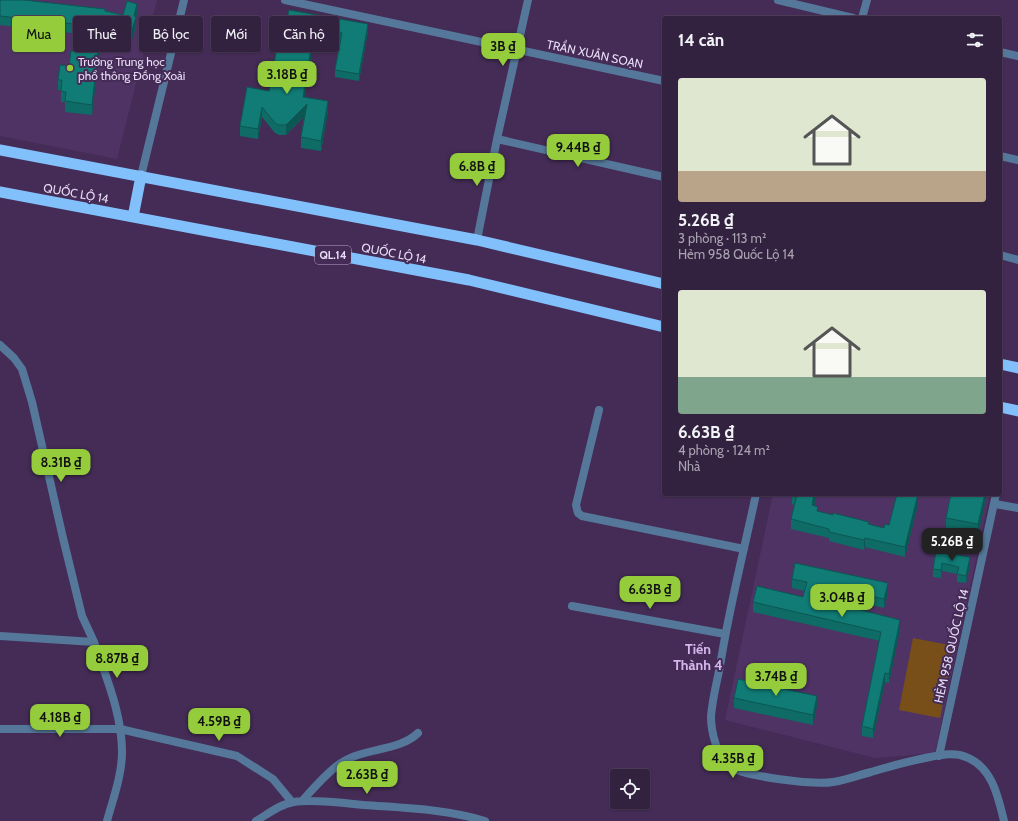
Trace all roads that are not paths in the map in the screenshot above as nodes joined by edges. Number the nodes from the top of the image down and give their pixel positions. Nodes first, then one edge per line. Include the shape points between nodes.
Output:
1 (184, 0) edge
2 (285, 0) edge
3 (528, 0) edge
4 (778, 0) edge
5 (867, 0) edge
6 (845, 16) edge
7 (863, 16) edge
8 (517, 49) junction
9 (1002, 52) edge
10 (1018, 56) edge
11 (662, 81) edge
12 (497, 138) junction
13 (0, 150) edge
14 (1002, 156) edge
15 (1018, 160) edge
16 (141, 176) junction
17 (662, 177) edge
18 (0, 192) edge
19 (134, 217) junction
20 (477, 240) junction
21 (1002, 256) edge
22 (1018, 260) edge
23 (662, 284) edge
24 (662, 327) edge
25 (0, 346) edge
26 (1002, 364) edge
27 (1018, 368) edge
28 (1002, 407) edge
29 (599, 410) dead end
30 (1018, 411) edge
31 (756, 496) edge
32 (996, 496) edge
33 (995, 504) junction
34 (1018, 508) edge
35 (744, 549) junction
36 (572, 606) dead end
37 (725, 634) junction
38 (0, 636) edge
39 (94, 642) junction
40 (0, 729) edge
41 (120, 729) junction
42 (418, 733) dead end
43 (939, 756) junction
44 (302, 801) junction
45 (292, 802) junction
46 (107, 821) edge
47 (256, 821) edge
48 (484, 821) edge
49 (1004, 821) edge

1 - 16 street
2 - 8 street, TRẦN XUÂN SOẠN
3 - 8 street
4 - 6 street
5 - 7 street
8 - 11 street, TRẦN XUÂN SOẠN
8 - 12 street
9 - 10 street
12 - 17 street
12 - 20 street
13 - 16 highway
14 - 15 street
16 - 19 highway
16 - 20 highway
18 - 19 highway, QUỐC LỘ 14 / QL.14
19 - 24 highway, QUỐC LỘ 14 / QL.14 via 469,280
20 - 23 highway
21 - 22 street
25 - 39 street via 22,368 82,616
26 - 27 highway
28 - 30 highway
29 - 35 street via 576,505 578,513 582,516
31 - 35 street
32 - 33 street, HẺM 958 QUỐC LỘ 14
33 - 34 street
33 - 43 street, HẺM 958 QUỐC LỘ 14
35 - 37 street
36 - 37 street
37 - 43 street via 711,717 718,752 729,766 780,780 833,782 904,762
38 - 39 street
39 - 41 street
40 - 41 street
41 - 45 street via 237,756 273,779
41 - 46 street via 122,752 119,775
42 - 44 street via 402,744 373,750 342,762
43 - 49 street via 965,756 980,765 995,787
44 - 45 street
44 - 48 street via 436,811 470,816
45 - 47 street

